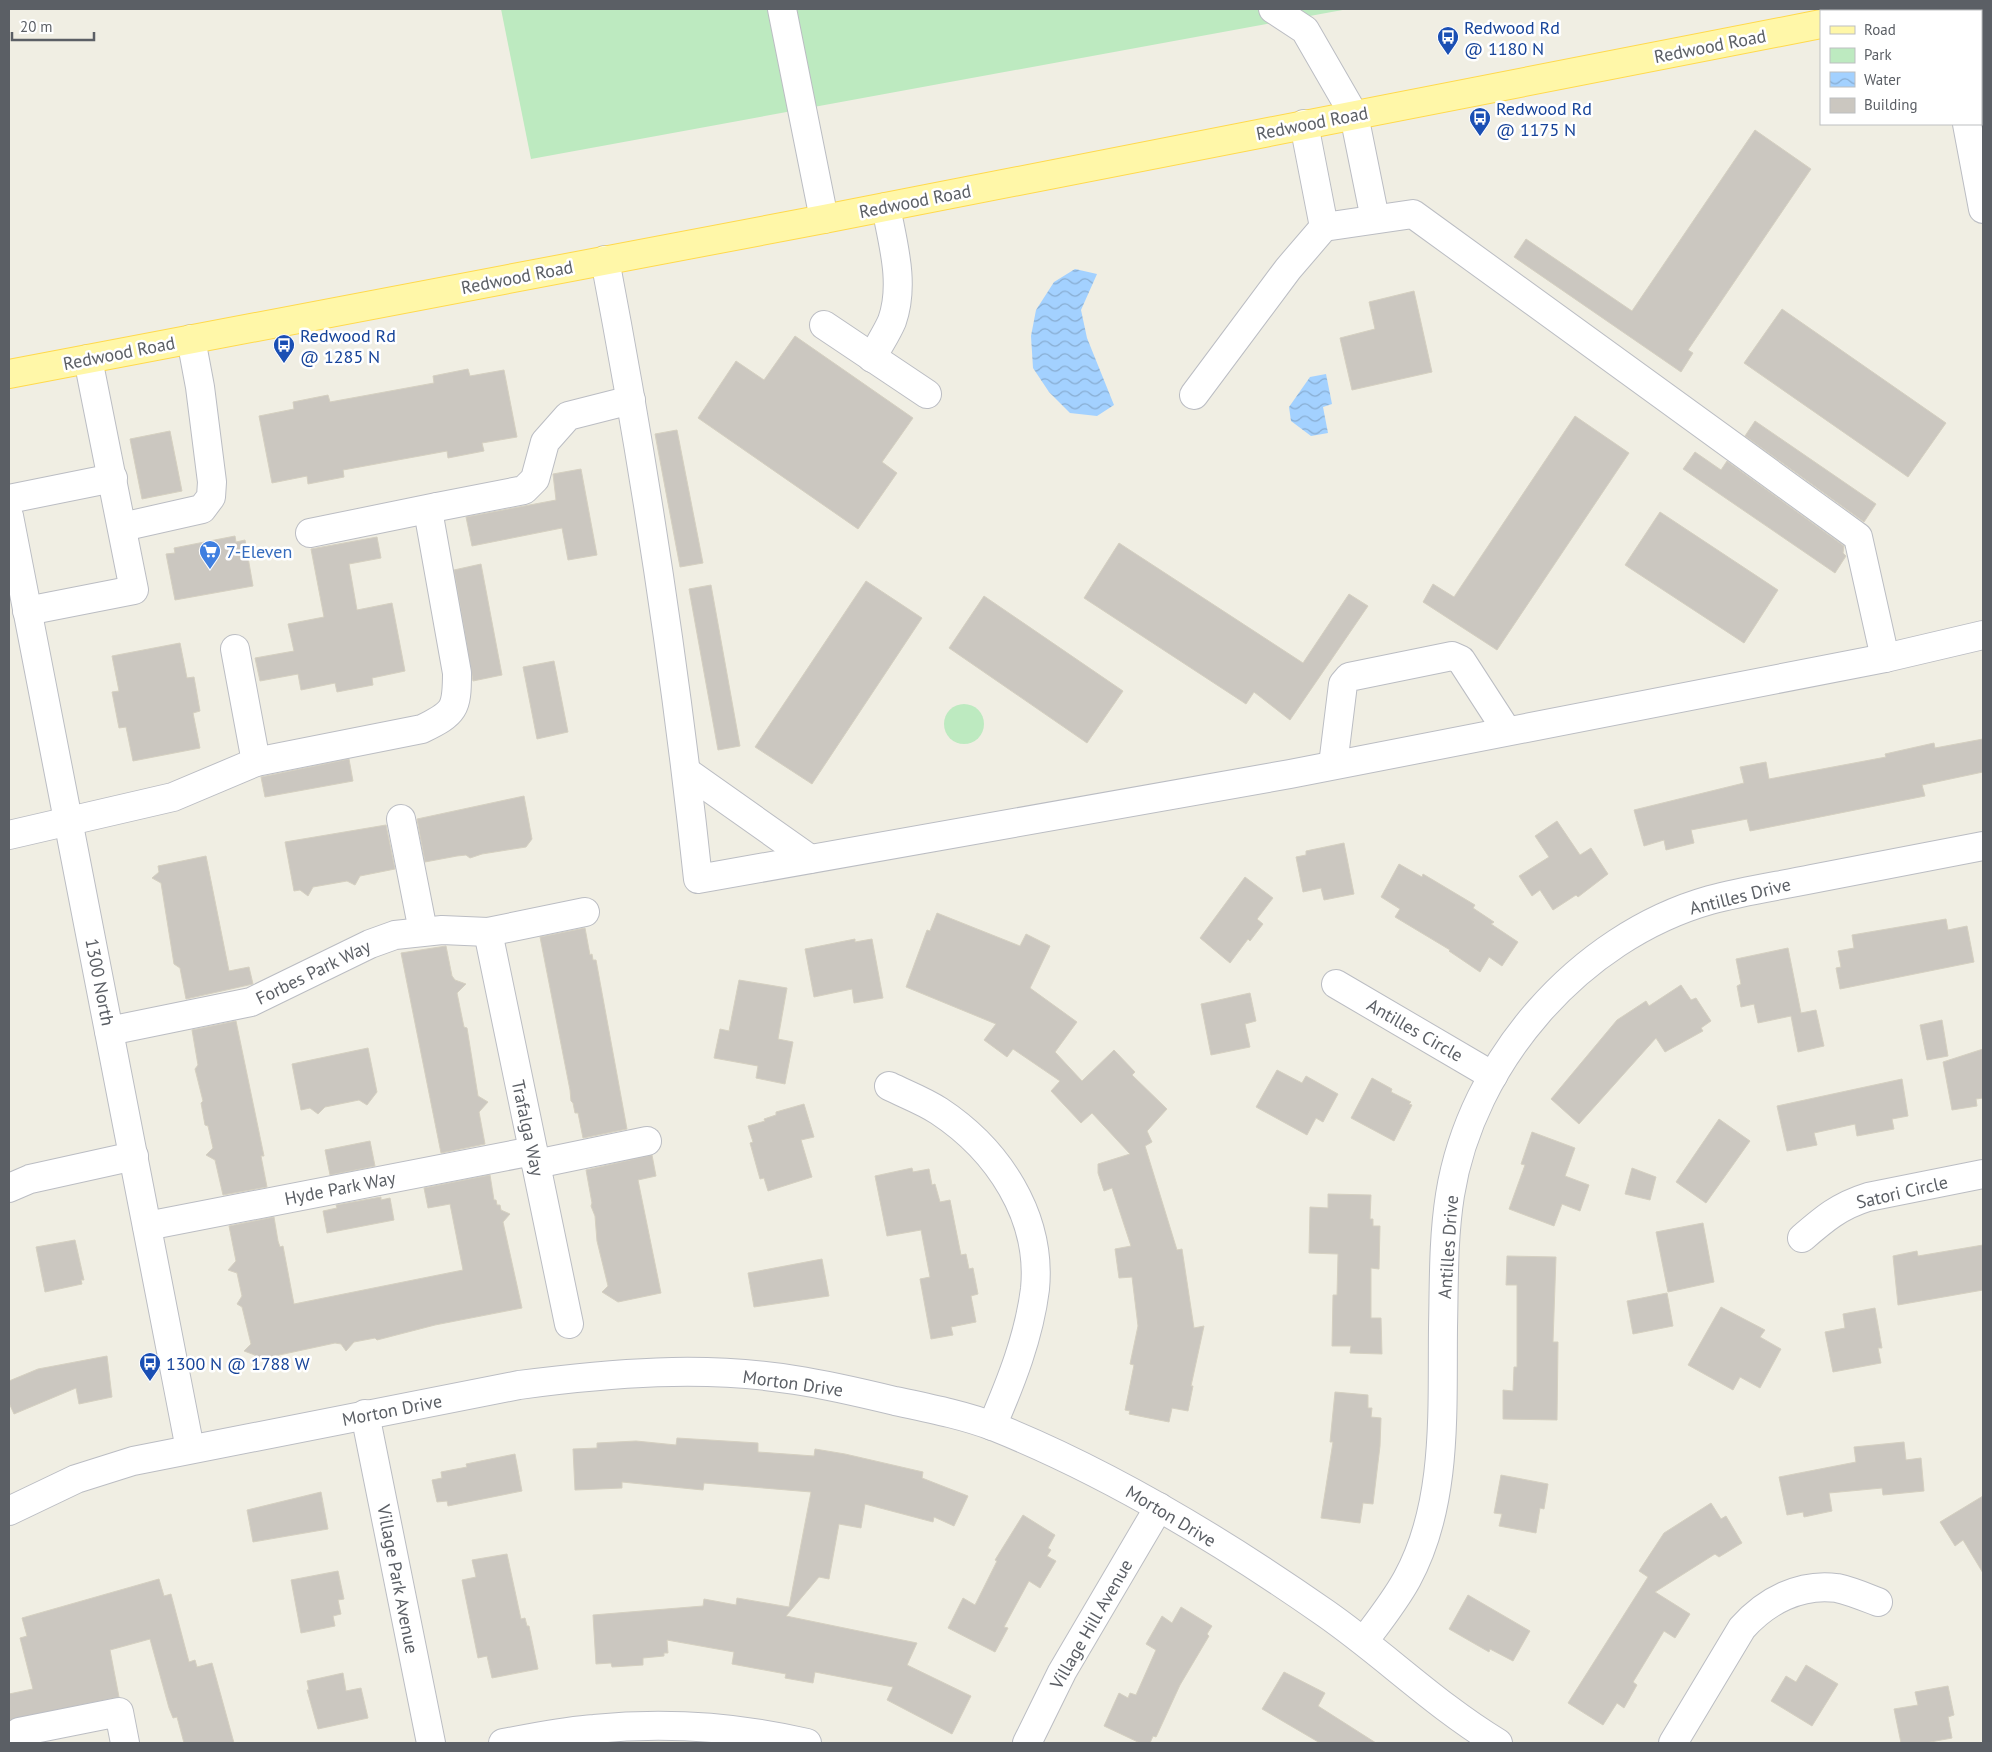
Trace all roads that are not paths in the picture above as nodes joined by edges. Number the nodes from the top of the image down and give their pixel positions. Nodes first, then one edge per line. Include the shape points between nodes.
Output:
1 (782, 9) edge
2 (1273, 9) edge
3 (1820, 24) edge
4 (1354, 115) junction
5 (1304, 124) junction
6 (1967, 125) edge
7 (886, 207) junction
8 (1983, 209) edge
9 (824, 219) junction
10 (1375, 219) junction
11 (1324, 227) junction
12 (605, 260) junction
13 (824, 325) dead end
14 (191, 339) junction
15 (872, 358) junction
16 (88, 359) junction
17 (9, 374) edge
18 (927, 394) dead end
19 (1194, 395) dead end
20 (631, 400) junction
21 (113, 478) junction
22 (9, 499) edge
23 (437, 507) junction
24 (9, 516) edge
25 (122, 527) junction
26 (310, 533) dead end
27 (27, 611) junction
28 (1983, 635) edge
29 (235, 650) dead end
30 (1885, 658) junction
31 (1507, 731) junction
32 (256, 762) junction
33 (1333, 765) junction
34 (687, 772) junction
35 (401, 819) dead end
36 (68, 822) junction
37 (9, 835) edge
38 (1983, 846) edge
39 (810, 858) junction
40 (585, 912) dead end
41 (424, 931) junction
42 (488, 932) junction
43 (1336, 984) dead end
44 (109, 1031) junction
45 (1493, 1076) junction
46 (888, 1086) dead end
47 (647, 1141) dead end
48 (134, 1156) junction
49 (534, 1157) junction
50 (1983, 1174) edge
51 (9, 1188) edge
52 (147, 1226) junction
53 (1802, 1238) dead end
54 (569, 1324) dead end
55 (365, 1414) junction
56 (992, 1426) junction
57 (190, 1449) junction
58 (1159, 1507) junction
59 (9, 1511) edge
60 (1878, 1602) dead end
61 (1364, 1641) junction
62 (1489, 1741) edge
63 (22, 1743) edge
64 (125, 1743) edge
65 (431, 1743) edge
66 (503, 1743) edge
67 (807, 1743) edge
68 (1027, 1743) edge
69 (1673, 1743) edge

1 - 9 street
2 - 4 street via 1305,30
3 - 4 main road, Redwood Road
4 - 5 main road, Redwood Road
4 - 10 street
5 - 7 main road, Redwood Road
5 - 11 street
6 - 8 street
7 - 9 main road, Redwood Road
7 - 15 street via 896,255 899,295 892,321
9 - 12 main road, Redwood Road
10 - 11 street
10 - 30 street via 1413,214 1858,536
11 - 19 street via 1288,269
12 - 14 main road, Redwood Road
12 - 20 street
13 - 15 street
14 - 16 main road, Redwood Road
14 - 25 street via 200,387 211,497 202,509
15 - 18 street
16 - 17 main road, Redwood Road
16 - 21 street
20 - 23 street via 568,416 545,442 535,479 524,490
20 - 34 street
21 - 22 street
21 - 25 street
23 - 26 street
23 - 32 street via 429,516 429,528 457,673 457,699 452,710 444,719 422,729
24 - 27 street, 1300 North
25 - 27 street via 134,590
27 - 36 street, 1300 North
28 - 30 street
29 - 32 street
30 - 31 street
31 - 33 street
31 - 33 street via 1461,660 1452,656 1349,677 1344,684
32 - 36 street via 173,797
33 - 39 street
34 - 39 street
34 - 39 street via 698,878
35 - 41 street
36 - 37 street
36 - 44 street, 1300 North
38 - 45 street, Antilles Drive via 1749,891 1670,914 1633,933 1569,982 1525,1029
40 - 42 street, Forbes Park Way
41 - 42 street, Forbes Park Way
41 - 44 street, Forbes Park Way via 395,935 370,944 251,1002
42 - 49 street, Trafalga Way
43 - 45 street, Antilles Circle
44 - 48 street, 1300 North
45 - 61 street, Antilles Drive via 1473,1117 1450,1194 1445,1235 1442,1427 1431,1512 1407,1579
46 - 56 street via 937,1110 963,1128 988,1152 1009,1180 1025,1214 1033,1250 1035,1287 1019,1359
47 - 49 street, Hyde Park Way
48 - 51 street via 30,1179
48 - 52 street, 1300 North
49 - 52 street, Hyde Park Way
49 - 54 street, Trafalga Way
50 - 53 street, Satori Circle via 1849,1203
52 - 57 street, 1300 North
55 - 56 street, Morton Drive via 519,1385 650,1372 793,1379 931,1409
55 - 57 street, Morton Drive
55 - 65 street, Village Park Avenue
56 - 58 street, Morton Drive via 1077,1463
57 - 59 street, Morton Drive via 133,1461 76,1479
58 - 61 street, Morton Drive via 1282,1583
58 - 68 street, Village Hill Avenue via 1062,1672
60 - 69 street via 1839,1589 1825,1588 1790,1593 1771,1602 1742,1628
61 - 62 street, Morton Drive
63 - 64 street via 20,1732 119,1712
66 - 67 street via 594,1729 672,1726 768,1734

